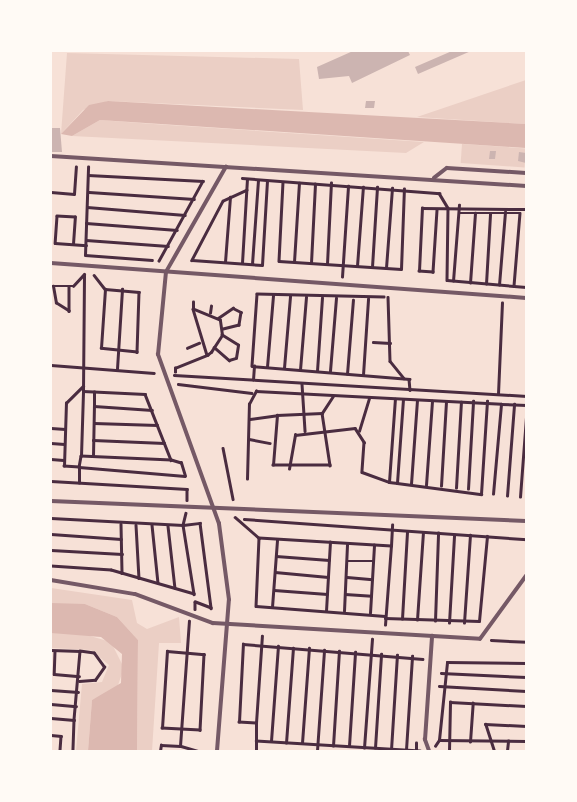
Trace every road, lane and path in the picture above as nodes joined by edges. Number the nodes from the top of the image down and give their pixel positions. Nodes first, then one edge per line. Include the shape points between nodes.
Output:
1 (51, 156) edge
2 (76, 157) junction
3 (225, 169) junction
4 (526, 173) edge
5 (88, 175) dead end
6 (432, 179) junction
7 (247, 180) junction
8 (258, 181) junction
9 (267, 181) junction
10 (283, 182) junction
11 (299, 183) junction
12 (331, 183) junction
13 (315, 184) junction
14 (348, 186) junction
15 (526, 186) edge
16 (363, 187) junction
17 (377, 187) junction
18 (392, 188) junction
19 (404, 189) junction
20 (247, 190) junction
21 (87, 191) dead end
22 (51, 192) edge
23 (230, 197) junction
24 (194, 199) junction
25 (446, 204) junction
26 (459, 205) junction
27 (87, 207) dead end
28 (526, 209) edge
29 (437, 210) junction
30 (459, 212) junction
31 (505, 212) junction
32 (475, 213) junction
33 (490, 214) junction
34 (185, 215) junction
35 (86, 223) dead end
36 (177, 230) junction
37 (74, 244) junction
38 (168, 246) junction
39 (85, 255) dead end
40 (225, 262) junction
41 (294, 262) junction
42 (51, 263) edge
43 (242, 263) junction
44 (311, 263) junction
45 (252, 264) junction
46 (327, 264) junction
47 (84, 265) junction
48 (343, 265) junction
49 (357, 267) junction
50 (372, 267) junction
51 (386, 268) junction
52 (166, 272) junction
53 (433, 272) junction
54 (444, 273) junction
55 (84, 274) dead end
56 (342, 276) dead end
57 (453, 281) junction
58 (470, 283) junction
59 (486, 284) junction
60 (499, 285) junction
61 (69, 286) junction
62 (514, 286) junction
63 (526, 287) edge
64 (105, 289) junction
65 (122, 289) junction
66 (400, 289) junction
67 (273, 295) junction
68 (290, 296) junction
69 (503, 296) junction
70 (306, 297) junction
71 (388, 297) junction
72 (322, 298) junction
73 (336, 298) junction
74 (526, 298) edge
75 (353, 299) junction
76 (368, 299) junction
77 (193, 302) dead end
78 (211, 306) dead end
79 (193, 309) junction
80 (209, 313) junction
81 (218, 318) junction
82 (223, 329) junction
83 (222, 335) junction
84 (373, 342) dead end
85 (199, 343) junction
86 (390, 343) junction
87 (214, 347) junction
88 (187, 348) dead end
89 (117, 352) junction
90 (207, 355) junction
91 (51, 365) edge
92 (254, 366) junction
93 (267, 367) junction
94 (284, 369) junction
95 (300, 370) junction
96 (117, 371) junction
97 (317, 371) junction
98 (330, 372) junction
99 (347, 374) junction
100 (162, 375) junction
101 (174, 375) junction
102 (363, 375) junction
103 (170, 377) junction
104 (404, 379) junction
105 (254, 380) junction
106 (302, 384) junction
107 (83, 386) dead end
108 (410, 390) junction
109 (94, 392) junction
110 (251, 393) junction
111 (302, 394) junction
112 (498, 395) junction
113 (334, 396) junction
114 (526, 397) edge
115 (369, 398) junction
116 (395, 399) junction
117 (403, 400) junction
118 (417, 401) junction
119 (432, 401) junction
120 (472, 401) junction
121 (487, 401) junction
122 (446, 402) junction
123 (461, 402) junction
124 (501, 404) junction
125 (514, 404) junction
126 (526, 405) edge
127 (94, 406) junction
128 (152, 410) junction
129 (322, 413) junction
130 (303, 414) junction
131 (278, 415) junction
132 (526, 417) edge
133 (249, 419) junction
134 (94, 423) junction
135 (158, 425) junction
136 (324, 427) junction
137 (51, 428) edge
138 (65, 429) junction
139 (305, 431) junction
140 (359, 431) junction
141 (249, 439) junction
142 (93, 440) junction
143 (51, 443) edge
144 (165, 443) junction
145 (271, 443) junction
146 (64, 444) junction
147 (223, 448) dead end
148 (81, 456) junction
149 (93, 456) junction
150 (51, 459) edge
151 (64, 460) junction
152 (171, 460) junction
153 (79, 467) junction
154 (289, 469) junction
155 (247, 479) dead end
156 (51, 481) edge
157 (79, 482) junction
158 (389, 482) junction
159 (397, 483) junction
160 (411, 484) junction
161 (426, 485) junction
162 (441, 487) junction
163 (456, 488) junction
164 (468, 489) junction
165 (493, 494) dead end
166 (507, 496) dead end
167 (520, 497) dead end
168 (51, 501) edge
169 (235, 505) junction
170 (213, 506) junction
171 (187, 510) junction
172 (234, 516) junction
173 (186, 518) dead end
174 (51, 519) edge
175 (526, 521) edge
176 (121, 523) junction
177 (136, 524) junction
178 (183, 524) junction
179 (152, 525) junction
180 (168, 526) junction
181 (391, 529) junction
182 (407, 532) junction
183 (423, 533) junction
184 (438, 533) junction
185 (51, 534) edge
186 (454, 534) junction
187 (470, 536) junction
188 (487, 536) junction
189 (259, 538) junction
190 (121, 539) junction
191 (277, 539) junction
192 (526, 539) edge
193 (330, 542) junction
194 (347, 543) junction
195 (374, 545) junction
196 (391, 546) junction
197 (51, 550) edge
198 (122, 554) junction
199 (276, 556) junction
200 (329, 560) junction
201 (347, 561) junction
202 (373, 561) junction
203 (51, 566) edge
204 (275, 572) junction
205 (122, 573) junction
206 (526, 576) edge
207 (328, 577) junction
208 (346, 577) junction
209 (139, 578) junction
210 (372, 579) junction
211 (51, 580) edge
212 (158, 583) junction
213 (175, 588) junction
214 (273, 589) junction
215 (194, 594) junction
216 (327, 594) junction
217 (345, 594) junction
218 (371, 596) junction
219 (256, 606) junction
220 (272, 607) junction
221 (326, 611) junction
222 (344, 611) junction
223 (193, 613) junction
224 (370, 613) junction
225 (256, 614) dead end
226 (385, 619) junction
227 (402, 619) junction
228 (418, 620) junction
229 (435, 622) junction
230 (449, 623) junction
231 (226, 624) junction
232 (464, 624) junction
233 (262, 633) dead end
234 (432, 635) junction
235 (372, 639) dead end
236 (480, 639) junction
237 (526, 642) edge
238 (261, 645) junction
239 (278, 646) junction
240 (293, 648) junction
241 (309, 648) junction
242 (53, 650) edge
243 (324, 650) junction
244 (339, 651) junction
245 (80, 652) junction
246 (186, 652) junction
247 (355, 652) junction
248 (371, 653) junction
249 (381, 654) junction
250 (397, 655) junction
251 (412, 656) junction
252 (422, 663) dead end
253 (526, 663) edge
254 (441, 673) junction
255 (79, 676) junction
256 (526, 677) edge
257 (79, 681) junction
258 (440, 686) junction
259 (51, 690) edge
260 (526, 691) edge
261 (78, 692) junction
262 (473, 703) junction
263 (51, 704) edge
264 (76, 706) junction
265 (526, 706) edge
266 (51, 719) edge
267 (75, 720) junction
268 (256, 723) junction
269 (526, 726) edge
270 (180, 729) junction
271 (51, 735) edge
272 (417, 738) dead end
273 (508, 739) junction
274 (439, 740) junction
275 (450, 740) junction
276 (256, 741) junction
277 (490, 741) junction
278 (526, 741) edge
279 (271, 742) junction
280 (470, 742) junction
281 (286, 743) junction
282 (302, 744) junction
283 (318, 745) junction
284 (180, 746) junction
285 (333, 746) junction
286 (349, 747) junction
287 (364, 748) junction
288 (375, 748) junction
289 (391, 750) edge
290 (406, 750) edge
291 (60, 751) edge
292 (73, 751) edge
293 (160, 751) edge
294 (198, 751) edge
295 (217, 751) edge
296 (256, 751) edge
297 (317, 751) edge
298 (418, 751) edge
299 (430, 751) edge
300 (449, 751) edge
301 (494, 751) edge
302 (507, 751) edge

1 - 2 lane
2 - 3 lane
2 - 22 path via 74,194
3 - 6 lane
3 - 7 path
3 - 52 lane
4 - 6 lane via 447,167
5 - 24 path via 204,181
6 - 15 lane
7 - 8 path
7 - 20 path
8 - 9 path
8 - 45 path
9 - 10 path
9 - 45 path via 262,265
10 - 11 path
10 - 41 path via 279,261
11 - 13 path
11 - 41 path
12 - 13 path
12 - 14 path
12 - 46 path
13 - 44 path
14 - 16 path
14 - 48 path
16 - 17 path
16 - 49 path
17 - 18 path
17 - 50 path
18 - 19 path
18 - 51 path
19 - 25 path via 439,192
19 - 51 path via 401,270
20 - 23 path
20 - 43 path
21 - 24 path
23 - 40 path
23 - 40 path via 192,260
24 - 34 path
25 - 26 path
25 - 29 path
25 - 54 path
26 - 28 path
26 - 30 path
27 - 34 path
29 - 53 path
29 - 53 path via 422,208 419,271
30 - 32 path
30 - 57 path
31 - 33 path
31 - 60 path
31 - 62 path via 520,213
32 - 33 path
32 - 58 path
33 - 59 path
34 - 36 path
35 - 36 path
36 - 38 path
37 - 37 path via 55,243 57,216 75,217
37 - 38 path
38 - 39 path via 160,261
40 - 43 path
41 - 44 path
42 - 47 lane
43 - 45 path
44 - 46 path
46 - 48 path
47 - 52 lane
47 - 64 path
48 - 49 path
48 - 56 path
49 - 50 path
50 - 51 path
52 - 66 lane
52 - 100 lane
53 - 54 path
54 - 57 path
55 - 61 path
57 - 58 path
58 - 59 path
59 - 60 path
60 - 62 path
61 - 61 path via 53,286 55,303 69,311
62 - 63 path
64 - 65 path
64 - 89 path via 101,345
65 - 89 path
65 - 89 path via 140,294 137,352
66 - 69 lane
66 - 71 path
67 - 68 path
67 - 92 path via 257,294
67 - 93 path
68 - 70 path
68 - 94 path
69 - 74 lane
69 - 112 path
70 - 72 path
70 - 95 path
71 - 76 path
71 - 86 path
72 - 73 path
72 - 97 path
73 - 75 path
73 - 98 path
75 - 76 path
75 - 99 path
76 - 102 path
77 - 79 path
78 - 80 path
79 - 80 path
79 - 85 path
80 - 81 path
81 - 82 path
81 - 82 path via 233,309 241,312 239,325
82 - 83 path
83 - 87 path
83 - 87 path via 238,345 236,358 229,360
84 - 86 path
85 - 88 path
85 - 90 path
86 - 104 path via 390,361
87 - 90 path
89 - 96 path
90 - 101 path via 175,368
91 - 96 path
92 - 93 path
92 - 105 path
93 - 94 path
94 - 95 path
95 - 97 path
96 - 100 path
97 - 98 path
98 - 99 path
99 - 102 path
100 - 103 path
100 - 170 lane
101 - 103 path
101 - 105 path
102 - 104 path
103 - 110 path via 193,388
104 - 108 path
105 - 106 path
106 - 108 path
106 - 111 path
107 - 138 path via 66,403
108 - 112 path
109 - 127 path
109 - 128 path via 145,394
109 - 148 path via 83,391
110 - 111 path
110 - 133 path
111 - 113 path
111 - 130 path
112 - 114 path
113 - 115 path
113 - 129 path
115 - 116 path
115 - 140 path
116 - 117 path
116 - 158 path
117 - 118 path
117 - 159 path
118 - 119 path
118 - 160 path
119 - 122 path
119 - 161 path
120 - 121 path
120 - 123 path
120 - 164 path
121 - 124 path
121 - 164 path via 481,494
122 - 123 path
122 - 162 path
123 - 163 path
124 - 125 path
124 - 165 path
125 - 126 path
125 - 166 path
127 - 128 path
127 - 134 path
128 - 135 path
129 - 130 path
129 - 136 path
130 - 131 path
130 - 139 path
131 - 133 path
131 - 145 path
132 - 167 path
133 - 141 path
134 - 135 path
134 - 142 path
135 - 144 path
136 - 139 path
136 - 140 path
136 - 154 path via 330,465
137 - 138 path
138 - 146 path
139 - 154 path via 292,439
140 - 158 path via 362,472
141 - 145 path
141 - 155 path
142 - 144 path
142 - 149 path
143 - 146 path
144 - 152 path
145 - 154 path via 271,463
146 - 151 path
147 - 169 path
148 - 149 path
148 - 153 path
149 - 152 path
150 - 151 path
151 - 153 path via 64,466
152 - 153 path via 181,463 185,476
153 - 157 path
156 - 157 path
157 - 171 path via 187,489
158 - 159 path
159 - 160 path
160 - 161 path
161 - 162 path
162 - 163 path
163 - 164 path
168 - 171 lane
169 - 170 lane
169 - 175 lane
170 - 171 lane
170 - 172 path
170 - 231 lane via 227,581
172 - 181 path
172 - 189 path
173 - 178 path
174 - 176 path
176 - 177 path
176 - 190 path
177 - 179 path
177 - 209 path
178 - 180 path
178 - 215 path
178 - 215 path via 200,523 211,608 196,604
179 - 180 path
179 - 212 path
180 - 213 path
181 - 182 path
181 - 196 path
182 - 183 path
182 - 227 path
183 - 184 path
183 - 228 path
184 - 186 path
184 - 229 path
185 - 190 path
186 - 187 path
186 - 230 path
187 - 188 path
187 - 232 path
188 - 192 path
188 - 232 path via 482,615
189 - 191 path
189 - 219 path
190 - 198 path
191 - 193 path
191 - 199 path
193 - 194 path
193 - 200 path
194 - 195 path
194 - 201 path
195 - 196 path
195 - 202 path
196 - 226 path
197 - 198 path
198 - 205 path
199 - 200 path
199 - 204 path
200 - 207 path
201 - 202 path
201 - 208 path
202 - 210 path
203 - 205 path
204 - 207 path
204 - 214 path
205 - 209 path
206 - 236 lane
207 - 216 path
208 - 210 path
208 - 217 path
209 - 212 path
210 - 218 path
211 - 223 lane via 135,594
212 - 213 path
213 - 215 path
214 - 216 path
214 - 220 path
216 - 221 path
217 - 218 path
217 - 222 path
218 - 224 path
219 - 220 path
219 - 225 path
220 - 221 path
221 - 222 path
222 - 224 path
223 - 231 lane
223 - 246 path
224 - 226 path
226 - 227 path
227 - 228 path
228 - 229 path
229 - 230 path
230 - 232 path
231 - 234 lane
231 - 295 lane
233 - 238 path
234 - 236 lane
234 - 299 lane via 425,740
235 - 248 path
236 - 237 path
238 - 239 path
238 - 268 path
238 - 268 path via 243,644 239,722
239 - 240 path
239 - 279 path
240 - 241 path
240 - 281 path
241 - 243 path
241 - 282 path
242 - 245 path
242 - 255 path via 54,674
243 - 244 path
243 - 283 path
244 - 247 path
244 - 285 path
245 - 255 path
245 - 257 path via 94,653 104,667 95,680
246 - 270 path
246 - 270 path via 167,651 162,728
246 - 270 path via 204,654 200,730
247 - 248 path
247 - 286 path
248 - 249 path
248 - 287 path
249 - 250 path
249 - 288 path
250 - 251 path
250 - 289 path
251 - 252 path
251 - 290 path
253 - 254 path via 457,657
254 - 256 path
254 - 258 path
255 - 257 path
257 - 261 path
258 - 260 path
258 - 274 path
259 - 261 path
261 - 264 path
262 - 265 path
262 - 275 path via 450,702
262 - 280 path
263 - 264 path
264 - 267 path
266 - 267 path
267 - 292 path
268 - 276 path
269 - 277 path via 485,724
270 - 284 path
271 - 291 path via 61,736
272 - 298 path
273 - 277 path
273 - 278 path
273 - 302 path
274 - 275 path
274 - 299 path
275 - 280 path
275 - 300 path
276 - 279 path
276 - 296 path
277 - 280 path
277 - 301 path
279 - 281 path
281 - 282 path
282 - 283 path
283 - 285 path
283 - 297 path
284 - 293 path via 161,745
284 - 294 path
285 - 286 path
286 - 287 path
287 - 288 path
288 - 289 path
289 - 290 path
290 - 298 path

